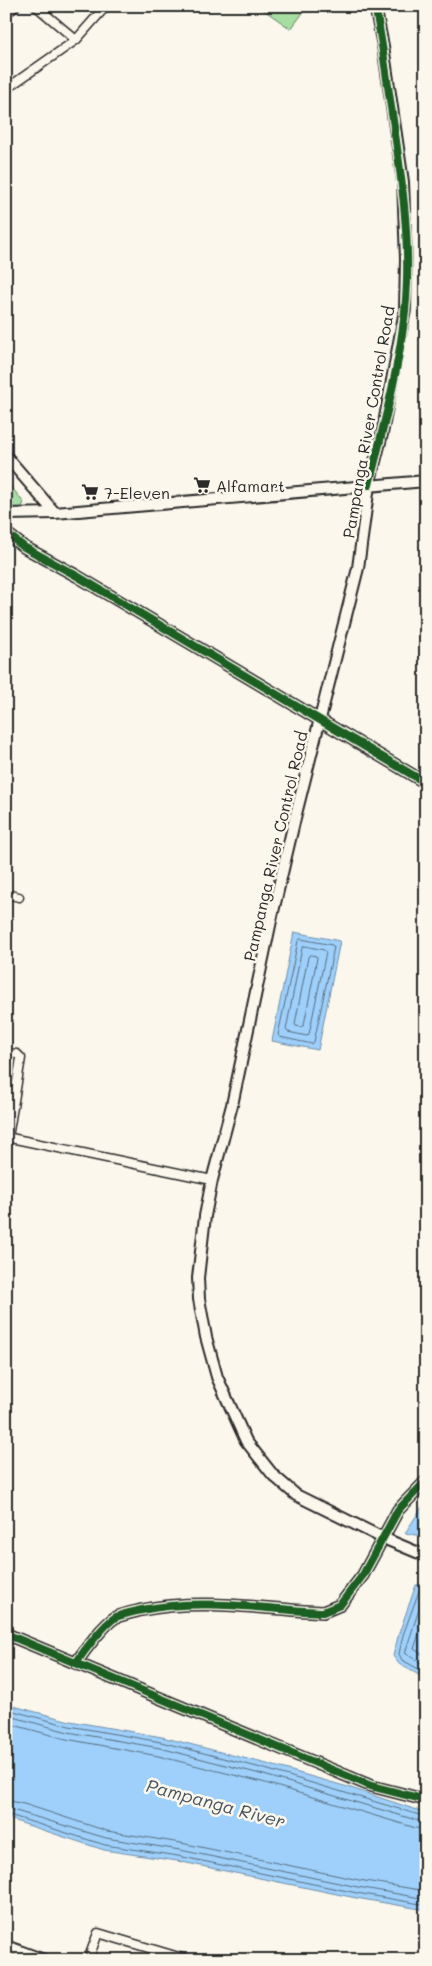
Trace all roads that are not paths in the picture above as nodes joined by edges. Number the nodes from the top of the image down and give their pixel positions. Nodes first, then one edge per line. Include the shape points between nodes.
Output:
1 (14, 6) edge
2 (36, 6) edge
3 (106, 6) edge
4 (375, 6) edge
5 (6, 12) edge
6 (76, 40) junction
7 (6, 89) edge
8 (6, 456) edge
9 (426, 482) edge
10 (369, 485) junction
11 (55, 513) junction
12 (6, 514) edge
13 (6, 533) edge
14 (320, 722) junction
15 (425, 781) edge
16 (6, 894) edge
17 (19, 897) dead end
18 (6, 1053) edge
19 (7, 1137) edge
20 (212, 1180) junction
21 (426, 1482) edge
22 (383, 1538) junction
23 (426, 1556) edge
24 (6, 1634) edge
25 (76, 1663) junction
26 (426, 1800) edge
27 (6, 1946) edge
28 (44, 1960) edge
29 (88, 1960) edge
30 (189, 1960) edge

1 - 5 street
2 - 6 street
3 - 6 street
4 - 10 street, Pampanga River Control Road via 403,182 406,260 405,310 400,344
6 - 7 street
8 - 11 street
9 - 10 street
10 - 11 street
10 - 14 street, Pampanga River Control Road via 358,568
11 - 12 street
13 - 14 street via 24,548 77,576
14 - 15 street
14 - 20 street, Pampanga River Control Road
16 - 17 street
18 - 19 street via 17,1054 21,1058
19 - 20 street
20 - 22 street, Pampanga River Control Road via 200,1255 199,1299 217,1377 246,1441 273,1476 296,1495
21 - 22 street via 398,1510
22 - 23 street, Pampanga River Control Road
22 - 25 street via 363,1575 340,1605 322,1612 203,1605 166,1605 133,1612 115,1618
24 - 25 street
25 - 26 street via 371,1786
27 - 28 street
29 - 30 street via 98,1933

